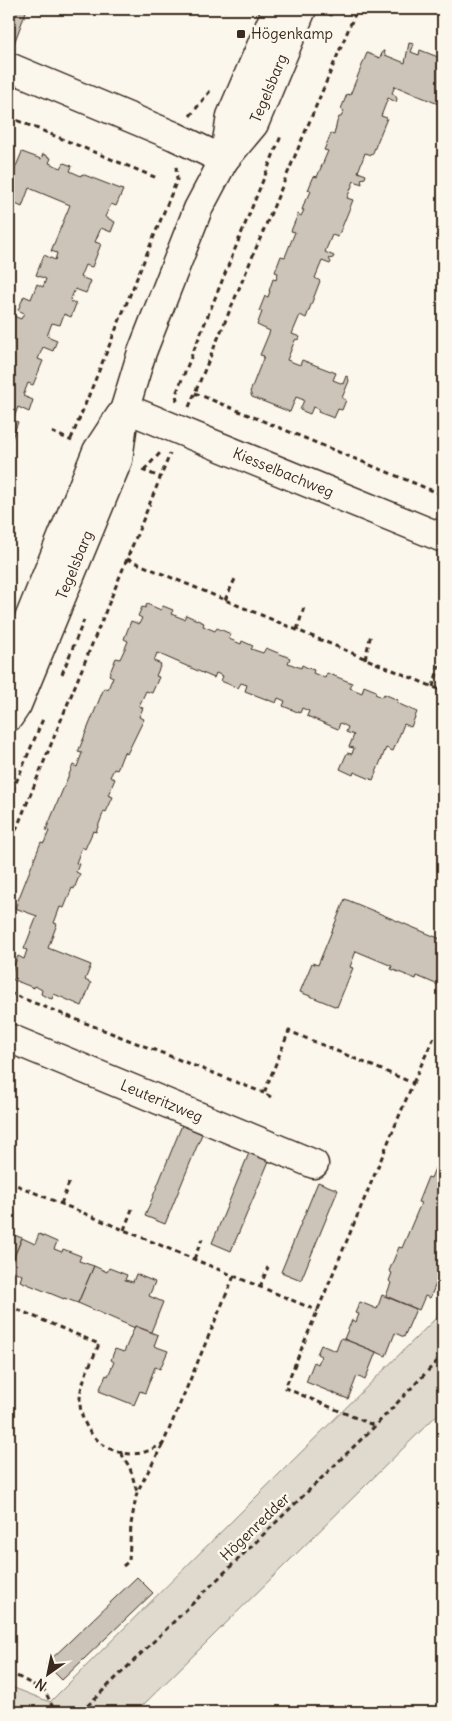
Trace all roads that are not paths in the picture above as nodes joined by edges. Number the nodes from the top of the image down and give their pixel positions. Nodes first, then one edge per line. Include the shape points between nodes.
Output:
1 (277, 9) edge
2 (302, 9) edge
3 (9, 67) edge
4 (224, 160) junction
5 (125, 408) junction
6 (443, 538) edge
7 (9, 668) edge
8 (9, 717) edge
9 (9, 1038) edge
10 (314, 1164) dead end

1 - 4 street, Tegelsbarg via 231,116
2 - 4 street, Tegelsbarg via 254,124
3 - 4 street
4 - 5 street, Tegelsbarg via 198,209 142,352
5 - 6 street, Kiesselbachweg
5 - 7 street, Tegelsbarg via 97,451
5 - 8 street, Tegelsbarg via 118,460 17,705
9 - 10 street, Leuteritzweg

